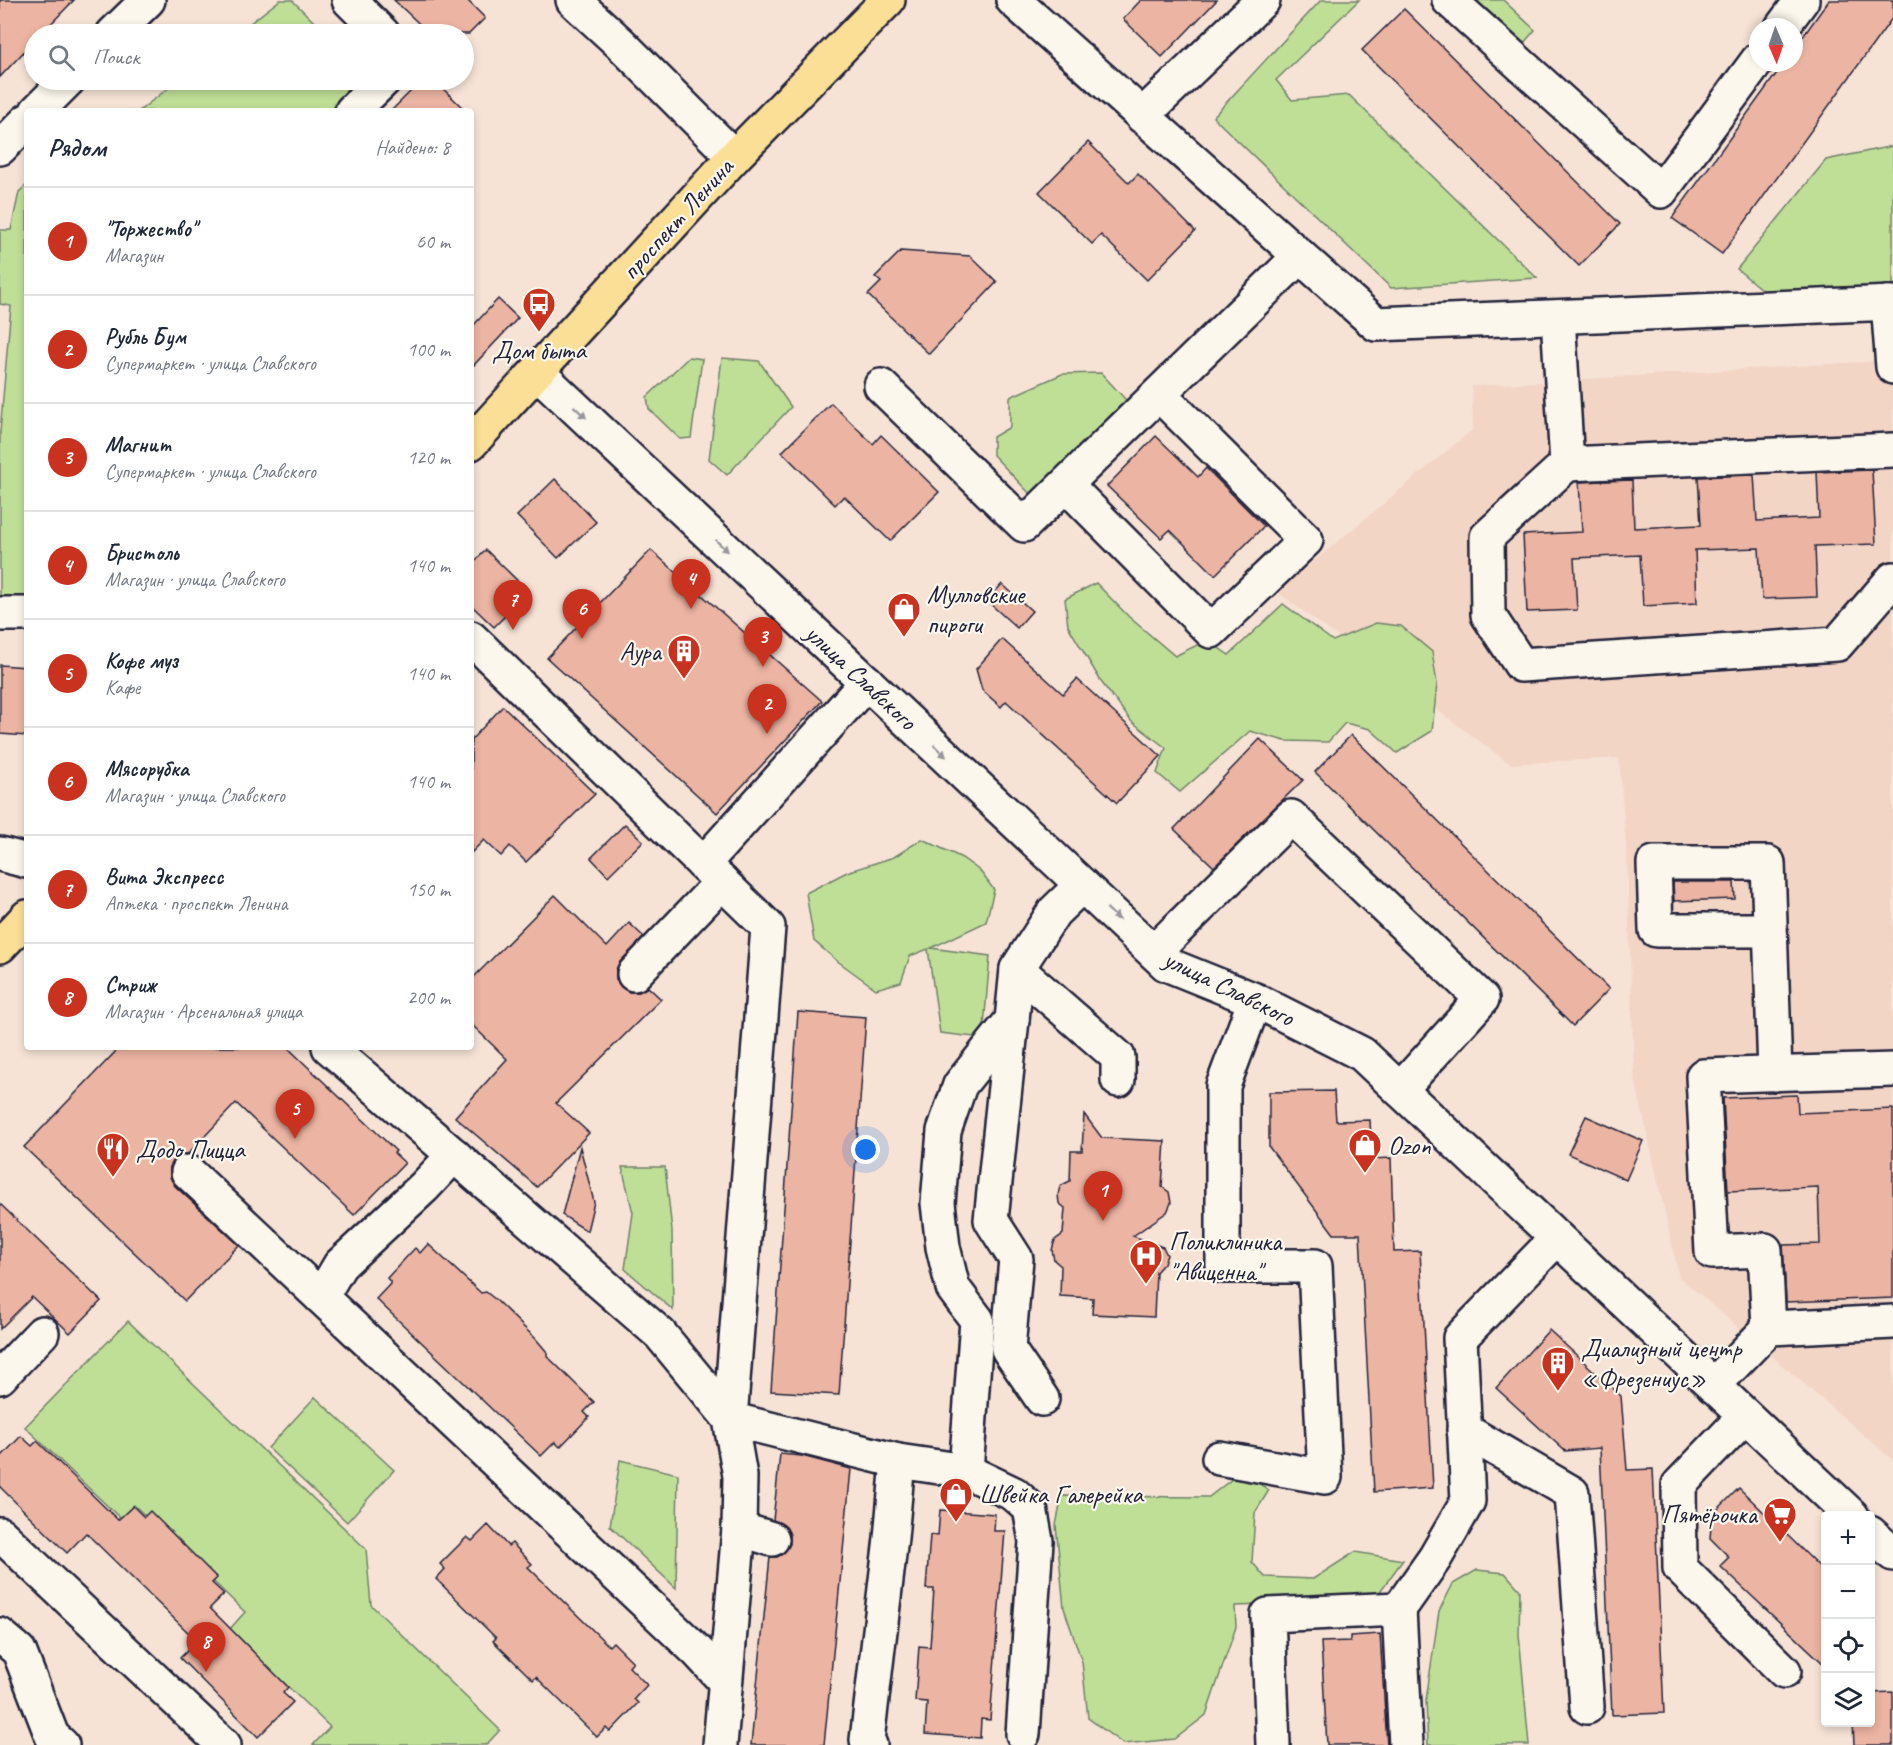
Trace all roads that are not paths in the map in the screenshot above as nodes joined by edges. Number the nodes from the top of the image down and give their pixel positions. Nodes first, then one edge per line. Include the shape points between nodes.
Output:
1 (148, 0) edge
2 (349, 0) edge
3 (573, 0) edge
4 (888, 0) edge
5 (1013, 0) edge
6 (1263, 0) edge
7 (1449, 0) edge
8 (1802, 0) edge
9 (1789, 18) edge
10 (123, 24) edge
11 (373, 24) edge
12 (1749, 72) edge
13 (58, 90) edge
14 (374, 90) edge
15 (40, 108) edge
16 (355, 108) edge
17 (1142, 116) junction
18 (24, 124) edge
19 (0, 148) edge
20 (734, 157) junction
21 (1300, 256) junction
22 (1890, 303) edge
23 (1558, 317) junction
24 (1893, 367) edge
25 (537, 372) junction
26 (881, 386) dead end
27 (1159, 394) junction
28 (474, 440) edge
29 (1893, 450) edge
30 (1567, 464) junction
31 (1066, 485) junction
32 (1893, 579) edge
33 (0, 614) edge
34 (24, 614) edge
35 (474, 641) edge
36 (867, 682) junction
37 (0, 854) edge
38 (24, 860) edge
39 (713, 873) junction
40 (1082, 885) junction
41 (24, 920) edge
42 (1770, 930) dead end
43 (0, 946) edge
44 (1154, 952) junction
45 (1017, 969) junction
46 (634, 974) dead end
47 (1255, 1000) junction
48 (1012, 1020) junction
49 (332, 1050) edge
50 (1893, 1070) edge
51 (1775, 1074) junction
52 (1118, 1080) dead end
53 (1400, 1090) junction
54 (454, 1155) junction
55 (188, 1172) dead end
56 (1557, 1238) junction
57 (321, 1297) junction
58 (1893, 1322) edge
59 (1769, 1328) junction
60 (42, 1333) dead end
61 (0, 1377) edge
62 (1713, 1386) junction
63 (1042, 1400) dead end
64 (1745, 1416) junction
65 (730, 1419) junction
66 (1464, 1430) junction
67 (1219, 1458) dead end
68 (898, 1461) junction
69 (966, 1471) junction
70 (1848, 1511) edge
71 (739, 1529) junction
72 (0, 1534) edge
73 (1875, 1538) edge
74 (772, 1539) dead end
75 (1893, 1554) edge
76 (1399, 1609) junction
77 (0, 1635) edge
78 (1784, 1671) dead end
79 (725, 1681) junction
80 (1587, 1707) dead end
81 (1023, 1734) dead end
82 (57, 1742) edge
83 (224, 1745) edge
84 (720, 1745) edge
85 (870, 1745) edge
86 (1273, 1745) edge
87 (1406, 1745) edge

1 - 10 street
2 - 11 street
3 - 20 street
4 - 20 main road, проспект Ленина
5 - 17 street
6 - 17 street
7 - 12 street via 1661,191
8 - 9 street
13 - 15 street
14 - 16 street
17 - 21 street
18 - 19 street
20 - 25 main road, проспект Ленина
21 - 23 street via 1376,324
21 - 27 street
22 - 23 street
22 - 24 street
23 - 30 street
25 - 28 main road, проспект Ленина
25 -> 36 street, улица Славского
26 - 31 street via 1024,525
27 - 31 street
27 - 31 street via 1306,540 1211,631
29 - 30 street
30 - 32 street via 1487,537 1488,615 1521,665 1837,644
33 - 34 street
35 - 39 street
36 - 39 street
36 -> 40 street, улица Славского
37 - 38 street
39 - 46 street
39 - 65 street via 768,927
40 -> 44 street, улица Славского
40 - 45 street via 1054,912
41 - 43 main road
42 - 51 street
44 - 47 street, улица Славского via 1166,964
44 - 53 street via 1291,817 1482,999
45 - 48 street
45 - 52 street via 1118,1057
47 - 53 street, улица Славского via 1362,1054
47 - 67 street via 1223,1086 1223,1266 1315,1266 1325,1477
48 - 63 street via 991,1220 1016,1259 1008,1349
48 - 69 street via 960,1085 944,1131 938,1203 943,1247 953,1288 976,1320
49 - 54 street
50 - 51 street
51 - 59 street via 1703,1076 1712,1252 1765,1250
53 - 56 street, улица Славского
54 - 57 street via 340,1265
54 - 65 street via 565,1233 660,1334
55 - 57 street
56 - 62 street, улица Славского
56 - 66 street via 1460,1338
57 - 79 street
58 - 59 street
59 - 62 street
60 - 61 street
62 - 64 street, улица Славского
64 - 70 street, улица Славского
64 - 78 street via 1679,1485 1680,1568
65 - 68 street
65 - 71 street via 740,1476
66 - 76 street via 1468,1501
66 - 80 street via 1572,1493
68 - 69 street
68 - 85 street via 867,1740
69 - 81 street via 1014,1494 1030,1508 1036,1541
71 - 74 street
71 - 79 street
72 - 83 street
73 - 75 street
76 - 86 street via 1268,1615
76 - 87 street
77 - 82 street via 19,1651
79 - 84 street

